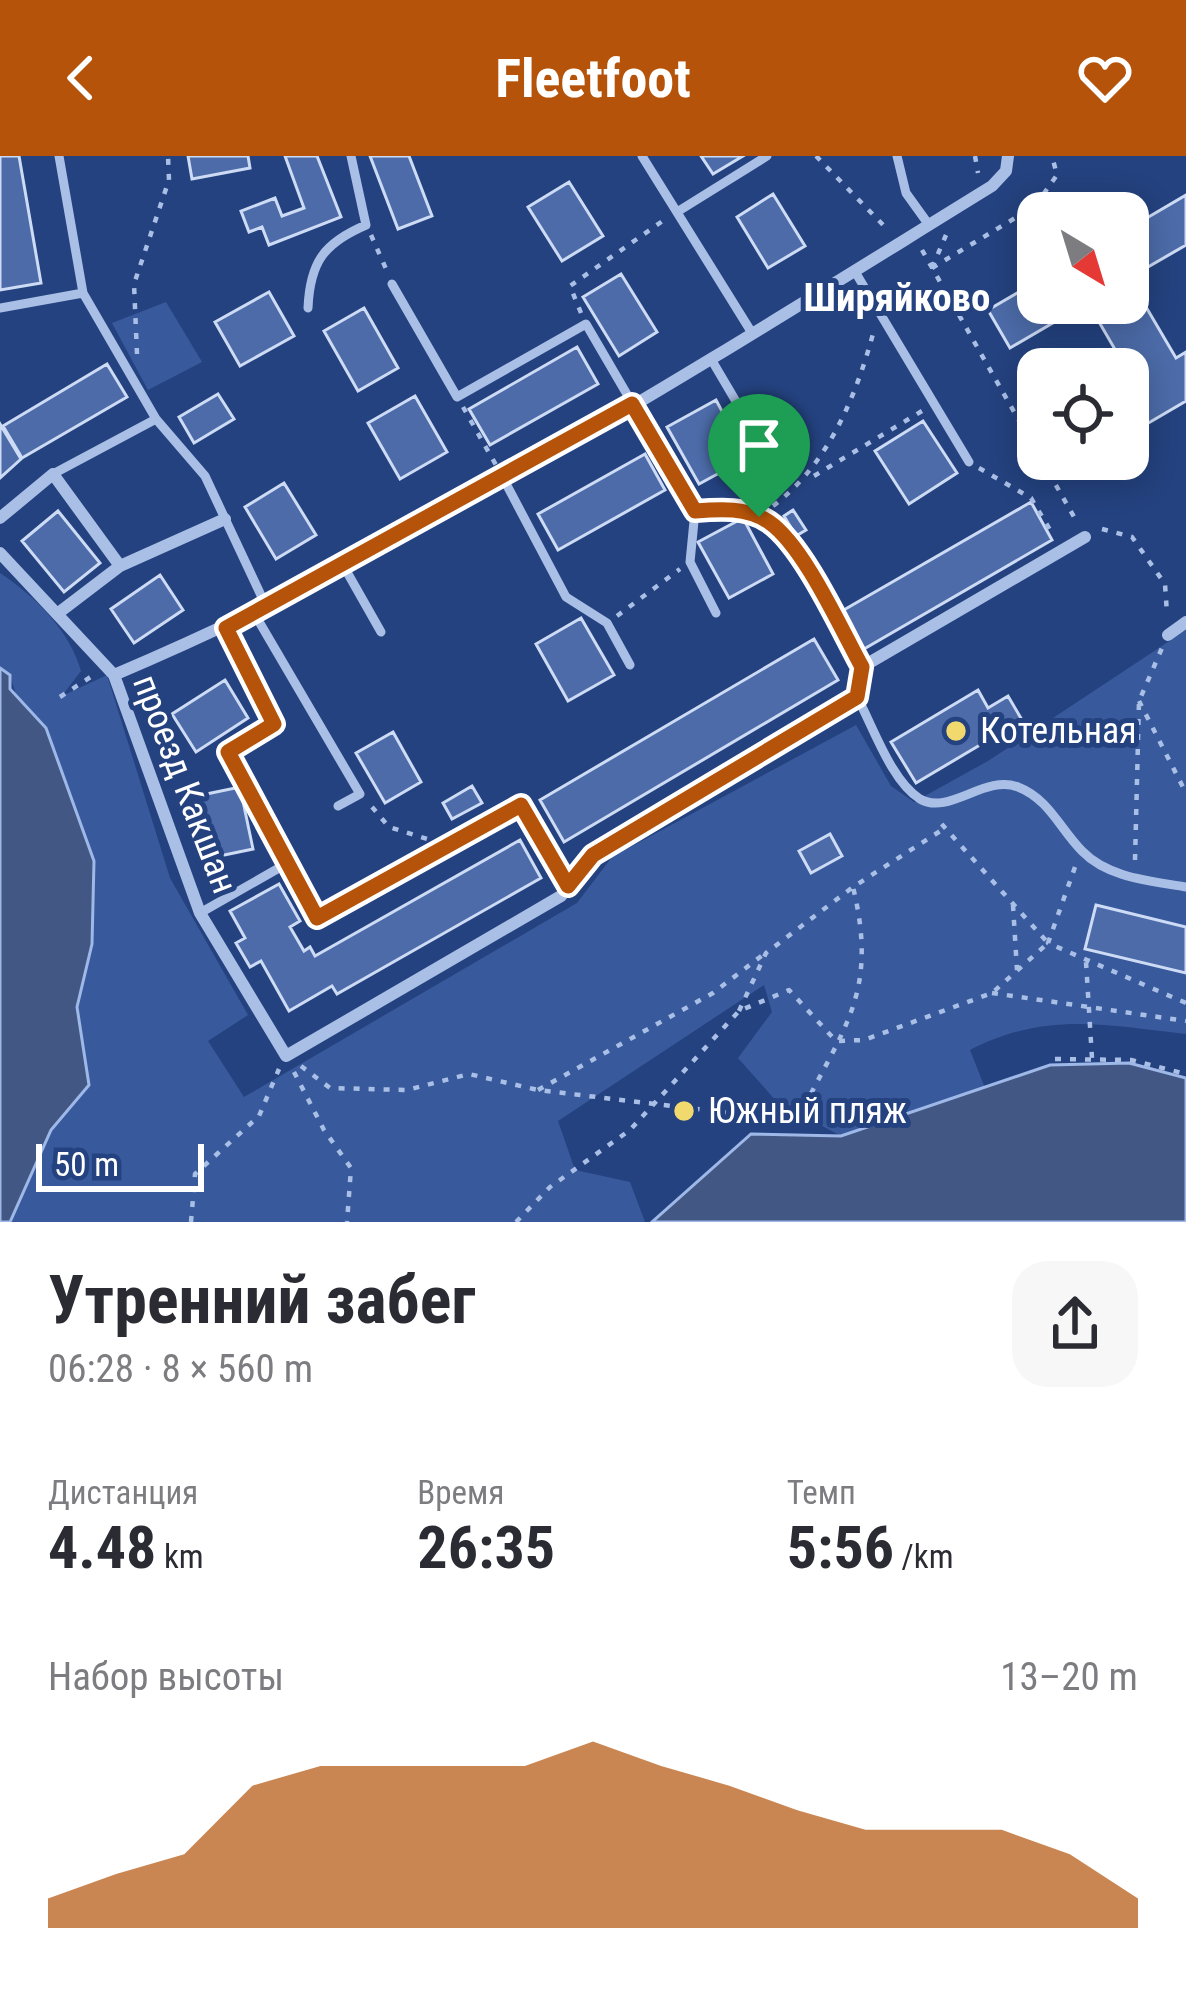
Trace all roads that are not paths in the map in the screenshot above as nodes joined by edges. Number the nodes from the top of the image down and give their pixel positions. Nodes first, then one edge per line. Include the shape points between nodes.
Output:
1 (58, 156) edge
2 (350, 156) edge
3 (642, 156) edge
4 (767, 156) edge
5 (897, 156) edge
6 (1007, 156) edge
7 (677, 212) junction
8 (929, 225) junction
9 (854, 270) junction
10 (392, 284) road end
11 (83, 293) junction
12 (0, 308) edge
13 (308, 308) dead end
14 (752, 333) junction
15 (711, 359) junction
16 (632, 404) junction
17 (156, 419) junction
18 (757, 437) dead end
19 (969, 462) road end
20 (53, 474) junction
21 (503, 478) junction
22 (695, 511) junction
23 (0, 518) edge
24 (225, 519) junction
25 (1085, 537) road end
26 (0, 553) edge
27 (343, 565) junction
28 (120, 566) junction
29 (260, 610) junction
30 (716, 613) dead end
31 (57, 614) junction
32 (1186, 622) edge
33 (226, 628) junction
34 (381, 632) dead end
35 (1168, 635) road end
36 (630, 665) dead end
37 (862, 667) junction
38 (111, 671) junction
39 (857, 697) junction
40 (228, 752) road end
41 (338, 806) dead end
42 (568, 886) junction
43 (1186, 886) edge
44 (200, 913) junction

1 - 11 lane
2 - 13 lane via 367,225 319,254
3 - 7 lane
4 - 7 lane
5 - 8 lane via 907,193
6 - 8 street via 1006,172 992,186
7 - 14 lane
8 - 9 street
9 - 14 street
9 - 19 lane
10 - 16 lane via 457,397 586,324
11 - 12 lane
11 - 17 lane
14 - 15 street
15 - 16 street
15 - 18 lane
16 - 21 street
16 - 22 lane
17 - 20 lane
17 - 24 lane via 205,476
20 - 23 street
20 - 28 street
21 - 27 street
21 - 36 lane via 566,597 608,623
22 - 30 lane via 690,562
22 - 37 lane via 731,509 783,535
24 - 28 street
24 - 29 lane
25 - 37 street
26 - 31 street, проезд Какшан
27 - 29 street
27 - 34 lane
28 - 31 street
29 - 33 street
29 - 41 lane via 360,794
31 - 38 street, проезд Какшан
32 - 35 street
33 - 38 street
33 - 40 lane via 274,724
37 - 39 street
38 - 44 street, проезд Какшан
39 - 42 street via 593,855
39 - 43 lane via 907,788 923,801 1011,783 1035,794 1081,850 1135,878
42 - 44 lane via 521,805 317,918 286,864
42 - 44 street, проезд Какшан via 286,1056

